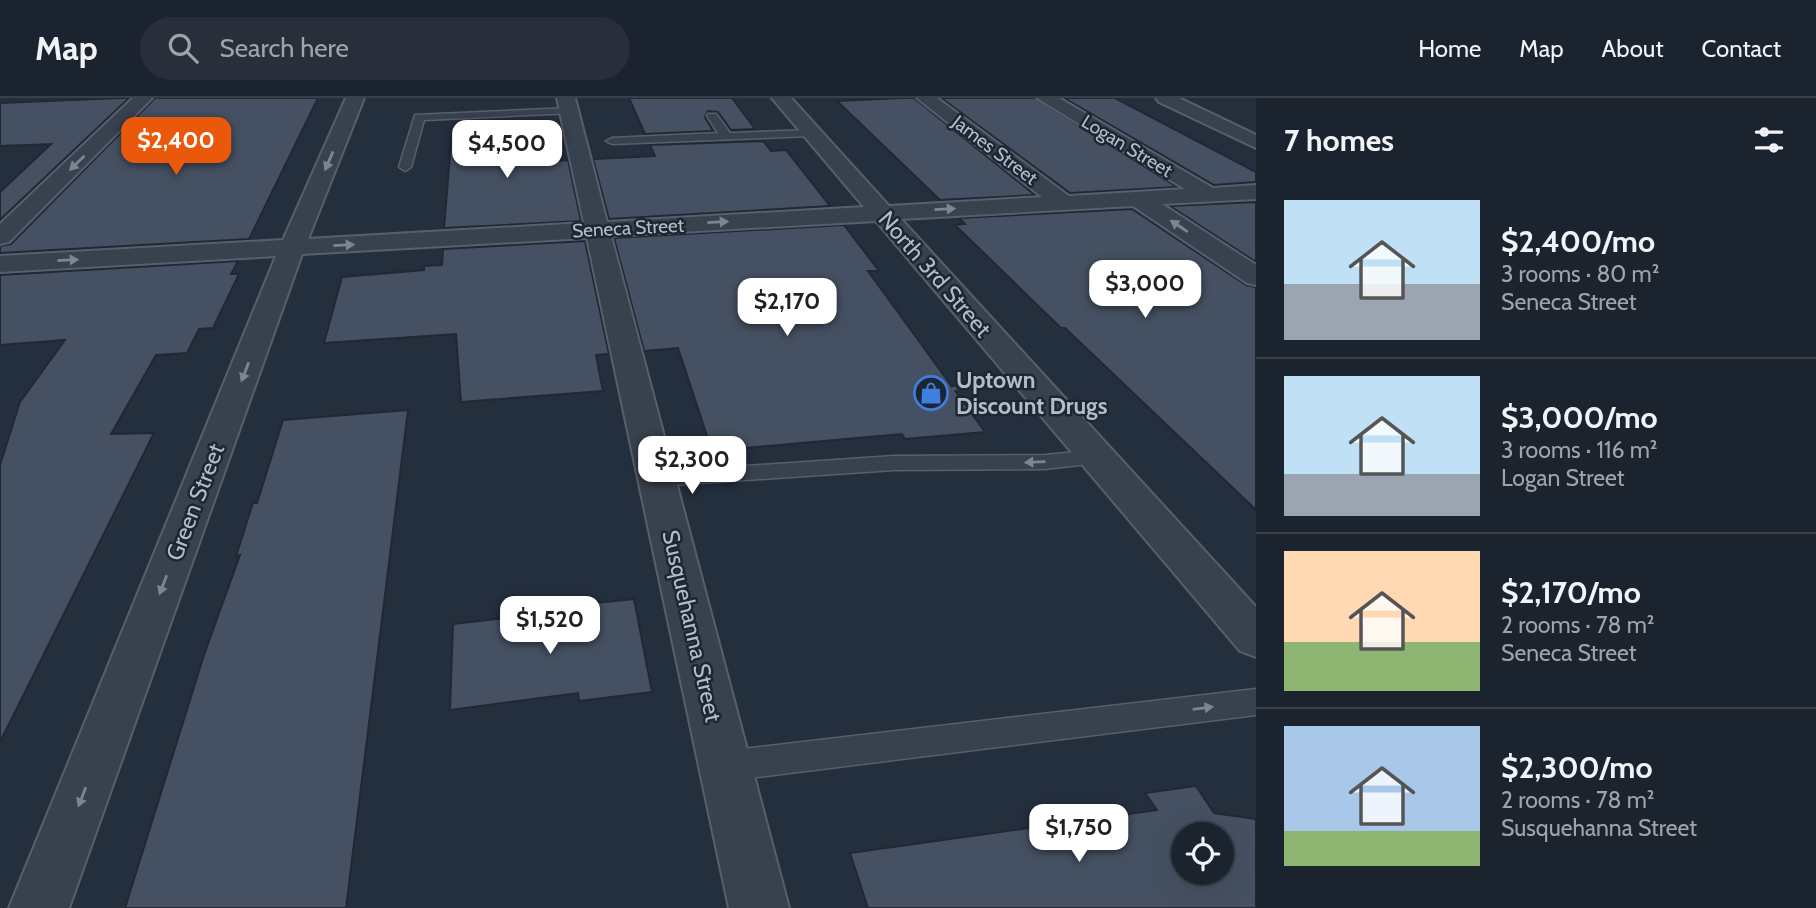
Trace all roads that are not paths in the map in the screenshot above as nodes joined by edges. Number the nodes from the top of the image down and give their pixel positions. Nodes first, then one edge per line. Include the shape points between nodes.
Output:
1 (143, 98) edge
2 (355, 98) edge
3 (781, 98) edge
4 (926, 98) edge
5 (1046, 98) edge
6 (1165, 98) edge
7 (567, 105) edge
8 (712, 116) dead end
9 (811, 133) junction
10 (726, 136) junction
11 (612, 141) dead end
12 (1256, 142) edge
13 (405, 167) dead end
14 (1256, 192) edge
15 (1208, 194) junction
16 (1137, 198) junction
17 (1064, 202) junction
18 (882, 213) junction
19 (597, 230) junction
20 (0, 237) edge
21 (293, 248) junction
22 (0, 264) edge
23 (1256, 277) edge
24 (1097, 457) junction
25 (658, 479) junction
26 (1256, 638) edge
27 (1256, 702) edge
28 (725, 766) junction
29 (39, 908) edge
30 (759, 908) edge

1 -> 20 street
2 -> 21 street, Green Street
3 - 9 street, North 3rd Street
4 - 17 street, James Street
5 - 15 street, Logan Street
6 - 12 street
7 - 13 lane via 419,117
7 - 19 street, Susquehanna Street
8 - 10 lane
9 - 10 lane
9 - 18 street, North 3rd Street
10 - 11 lane
14 - 15 street, Seneca Street
15 - 16 street, Seneca Street
16 - 17 street, Seneca Street
23 -> 16 street, Logan Street
18 -> 17 street, Seneca Street
19 -> 18 street, Seneca Street
18 - 24 street, North 3rd Street
21 -> 19 street, Seneca Street
19 - 25 street, Susquehanna Street
22 -> 21 street, Seneca Street
21 -> 29 street, Green Street
24 -> 25 lane via 894,463
24 - 26 street, North 3rd Street
25 - 28 street, Susquehanna Street
28 -> 27 lane
28 - 30 street, Susquehanna Street

